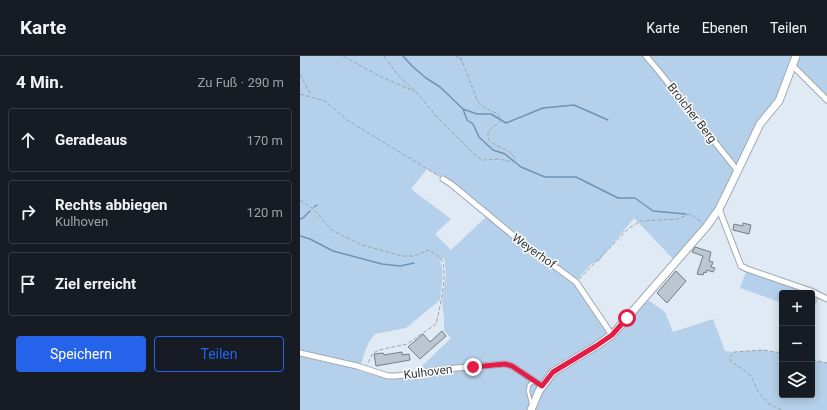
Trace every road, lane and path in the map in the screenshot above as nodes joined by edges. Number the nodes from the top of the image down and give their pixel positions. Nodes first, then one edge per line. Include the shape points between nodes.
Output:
1 (343, 56) edge
2 (384, 56) edge
3 (456, 56) edge
4 (460, 56) edge
5 (646, 56) edge
6 (796, 56) edge
7 (462, 61) junction
8 (792, 66) junction
9 (300, 74) edge
10 (416, 92) junction
11 (300, 94) edge
12 (311, 96) junction
13 (827, 100) edge
14 (738, 170) junction
15 (442, 179) joint
16 (300, 200) edge
17 (719, 209) junction
18 (707, 226) junction
19 (576, 282) junction
20 (827, 298) edge
21 (612, 335) junction
22 (300, 353) edge
23 (779, 353) edge
24 (815, 361) edge
25 (827, 363) edge
26 (365, 369) junction
27 (534, 381) junction
28 (542, 386) junction
29 (532, 408) edge
30 (782, 410) edge

1 - 10 path via 381,78
2 - 10 path via 398,75
3 - 7 path
4 - 7 path
5 - 14 street, Broicher Berg
6 - 8 street
7 - 10 path via 478,102 501,118 490,130 490,141 509,152 515,161 482,160 476,156
8 - 13 street
8 - 14 street via 779,100 760,124
9 - 12 path
11 - 12 path
12 - 15 path via 325,101 347,120
14 - 17 street
15 - 19 street, Weyerhof
16 - 26 path via 313,209 333,231 362,245 402,256 414,256 428,250 441,259 443,264 441,303 436,324 407,344 372,353
17 - 18 street
17 - 20 street via 741,266
18 - 19 path via 690,214 678,219 641,221 629,228
18 - 21 street
19 - 21 street, Weyerhof
21 - 28 street via 553,372
22 - 26 street, Kulhoven
23 - 30 path via 763,350 734,352 730,361 751,376 759,393 769,404
24 - 25 path
26 - 27 street, Kulhoven via 396,376 505,364
27 - 28 street, Kulhoven
27 - 29 lane via 529,385 528,391
28 - 29 street

